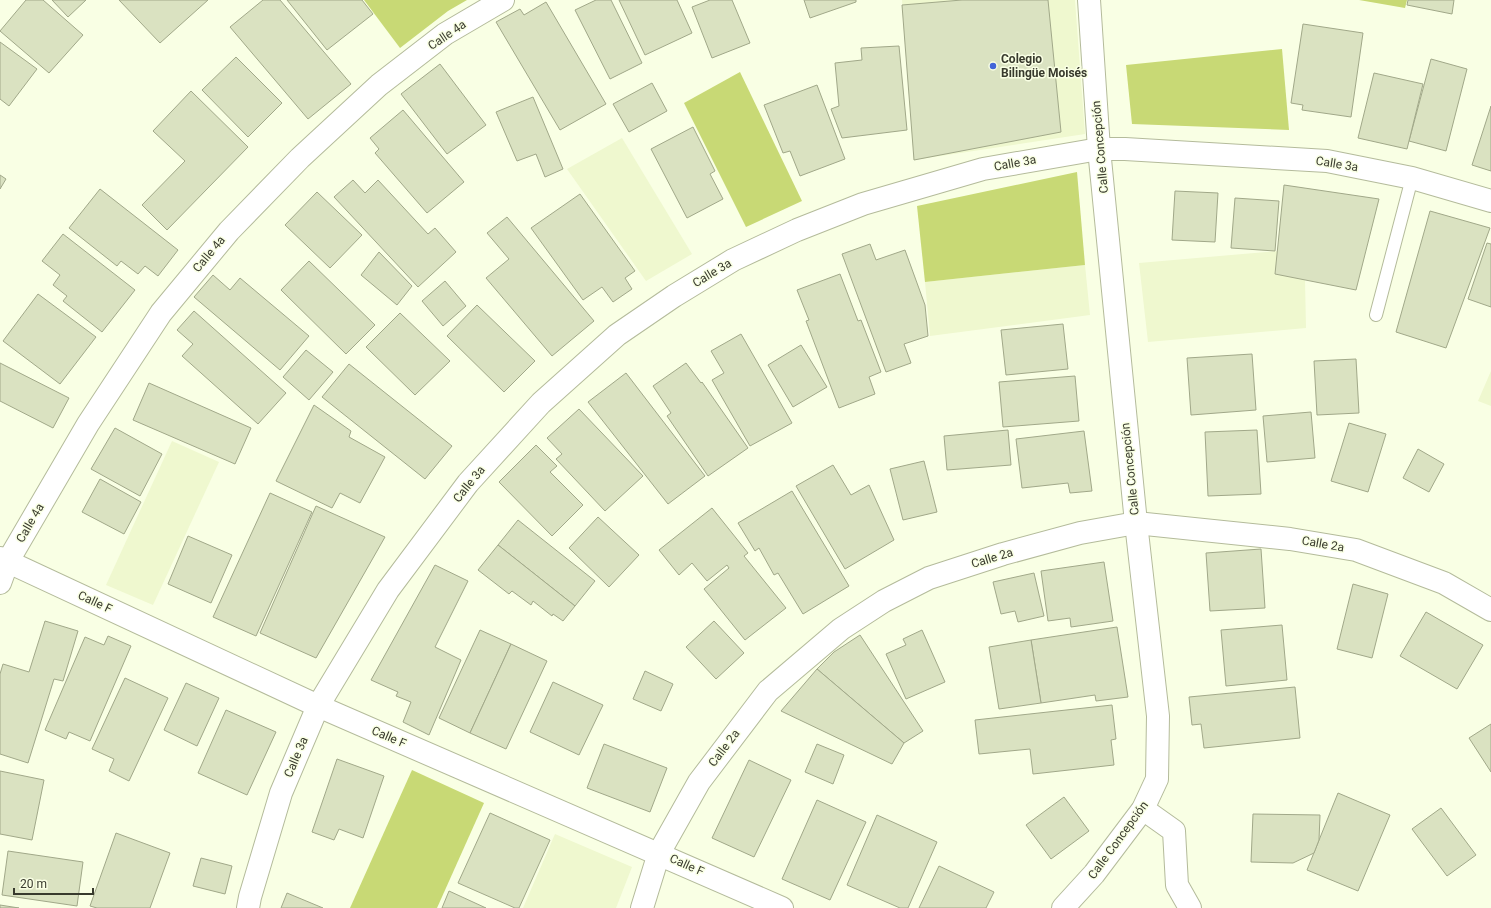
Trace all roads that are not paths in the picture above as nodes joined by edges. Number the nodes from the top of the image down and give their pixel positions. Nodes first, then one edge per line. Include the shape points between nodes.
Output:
1 (503, 0) edge
2 (1089, 0) edge
3 (1099, 149) junction
4 (1412, 178) junction
5 (1491, 201) edge
6 (1376, 314) dead end
7 (1136, 523) junction
8 (4, 560) edge
9 (0, 583) edge
10 (1491, 610) edge
11 (318, 706) junction
12 (1143, 809) junction
13 (659, 853) junction
14 (248, 908) edge
15 (642, 908) edge
16 (782, 908) edge
17 (1064, 908) edge
18 (1190, 908) edge

1 - 8 street, Calle 4a via 446,34 379,85 300,158 229,231 161,313 88,424
2 - 3 street, Calle Concepción
3 - 4 street, Calle 3a via 1125,148 1327,161
3 - 7 street, Calle Concepción
3 - 11 street, Calle 3a via 983,169 856,207 797,230 733,260 674,296 617,336 541,403 468,483 388,590
4 - 5 street, Calle 3a
4 - 6 lane
7 - 10 street, Calle 2a via 1290,539 1356,550 1444,583
7 - 12 street, Calle Concepción via 1158,716 1156,779
7 - 13 street, Calle 2a via 1080,533 929,578 884,601 842,630 768,691 699,782
8 - 9 street, Calle 4a
8 - 11 street, Calle F
11 - 13 street, Calle F
11 - 14 street, Calle 3a via 281,793
12 - 17 street, Calle Concepción via 1094,874
12 - 18 street via 1174,831 1176,885
13 - 15 street, Calle 2a
13 - 16 street, Calle F

